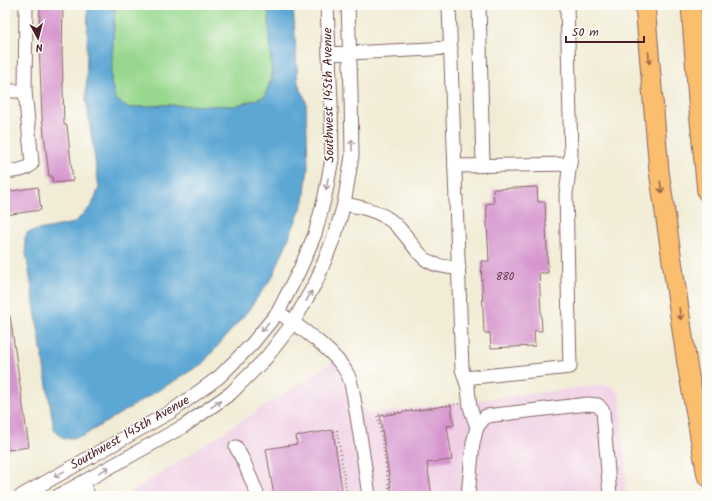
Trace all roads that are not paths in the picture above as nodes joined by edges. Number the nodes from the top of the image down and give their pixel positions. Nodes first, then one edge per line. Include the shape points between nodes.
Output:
1 (26, 5) edge
2 (327, 5) edge
3 (348, 5) edge
4 (449, 5) edge
5 (479, 5) edge
6 (567, 5) edge
7 (644, 5) edge
8 (691, 5) edge
9 (451, 48) junction
10 (350, 53) junction
11 (329, 54) junction
12 (5, 91) edge
13 (25, 91) junction
14 (570, 164) junction
15 (455, 166) junction
16 (483, 166) junction
17 (5, 172) edge
18 (707, 192) edge
19 (344, 204) junction
20 (459, 268) junction
21 (278, 312) junction
22 (293, 323) junction
23 (465, 378) junction
24 (477, 427) junction
25 (236, 447) dead end
26 (707, 476) edge
27 (82, 483) junction
28 (21, 496) edge
29 (58, 496) edge
30 (89, 496) edge
31 (258, 496) edge
32 (369, 496) edge
33 (468, 496) edge
34 (610, 496) edge

1 - 13 street
2 - 11 street, Southwest 145th Avenue
3 - 10 street, Southwest 145th Avenue
4 - 9 street
5 - 16 street
6 - 14 street
7 -> 26 highway via 659,171 688,371
8 - 18 highway
9 - 10 street
9 - 15 street
10 - 11 street
19 -> 10 street, Southwest 145th Avenue via 352,156
11 -> 21 street, Southwest 145th Avenue via 332,159 325,196 315,234
12 - 13 street
13 - 17 street via 32,162 19,170
14 - 16 street
14 - 23 street via 566,194 570,367
15 - 16 street
15 - 20 street
19 - 20 street via 369,209 390,220 429,262
22 -> 19 street, Southwest 145th Avenue via 317,280
20 - 23 street via 462,369
21 - 22 street
21 -> 28 street, Southwest 145th Avenue via 252,344 214,382 172,410
27 -> 22 street, Southwest 145th Avenue via 184,426 231,393 266,358
22 - 32 street via 338,360 348,374
23 - 24 street via 470,407
24 - 33 street
24 - 34 street via 486,416 588,404 598,406 603,411
25 - 31 street
27 - 29 street, Southwest 145th Avenue
27 - 30 street

